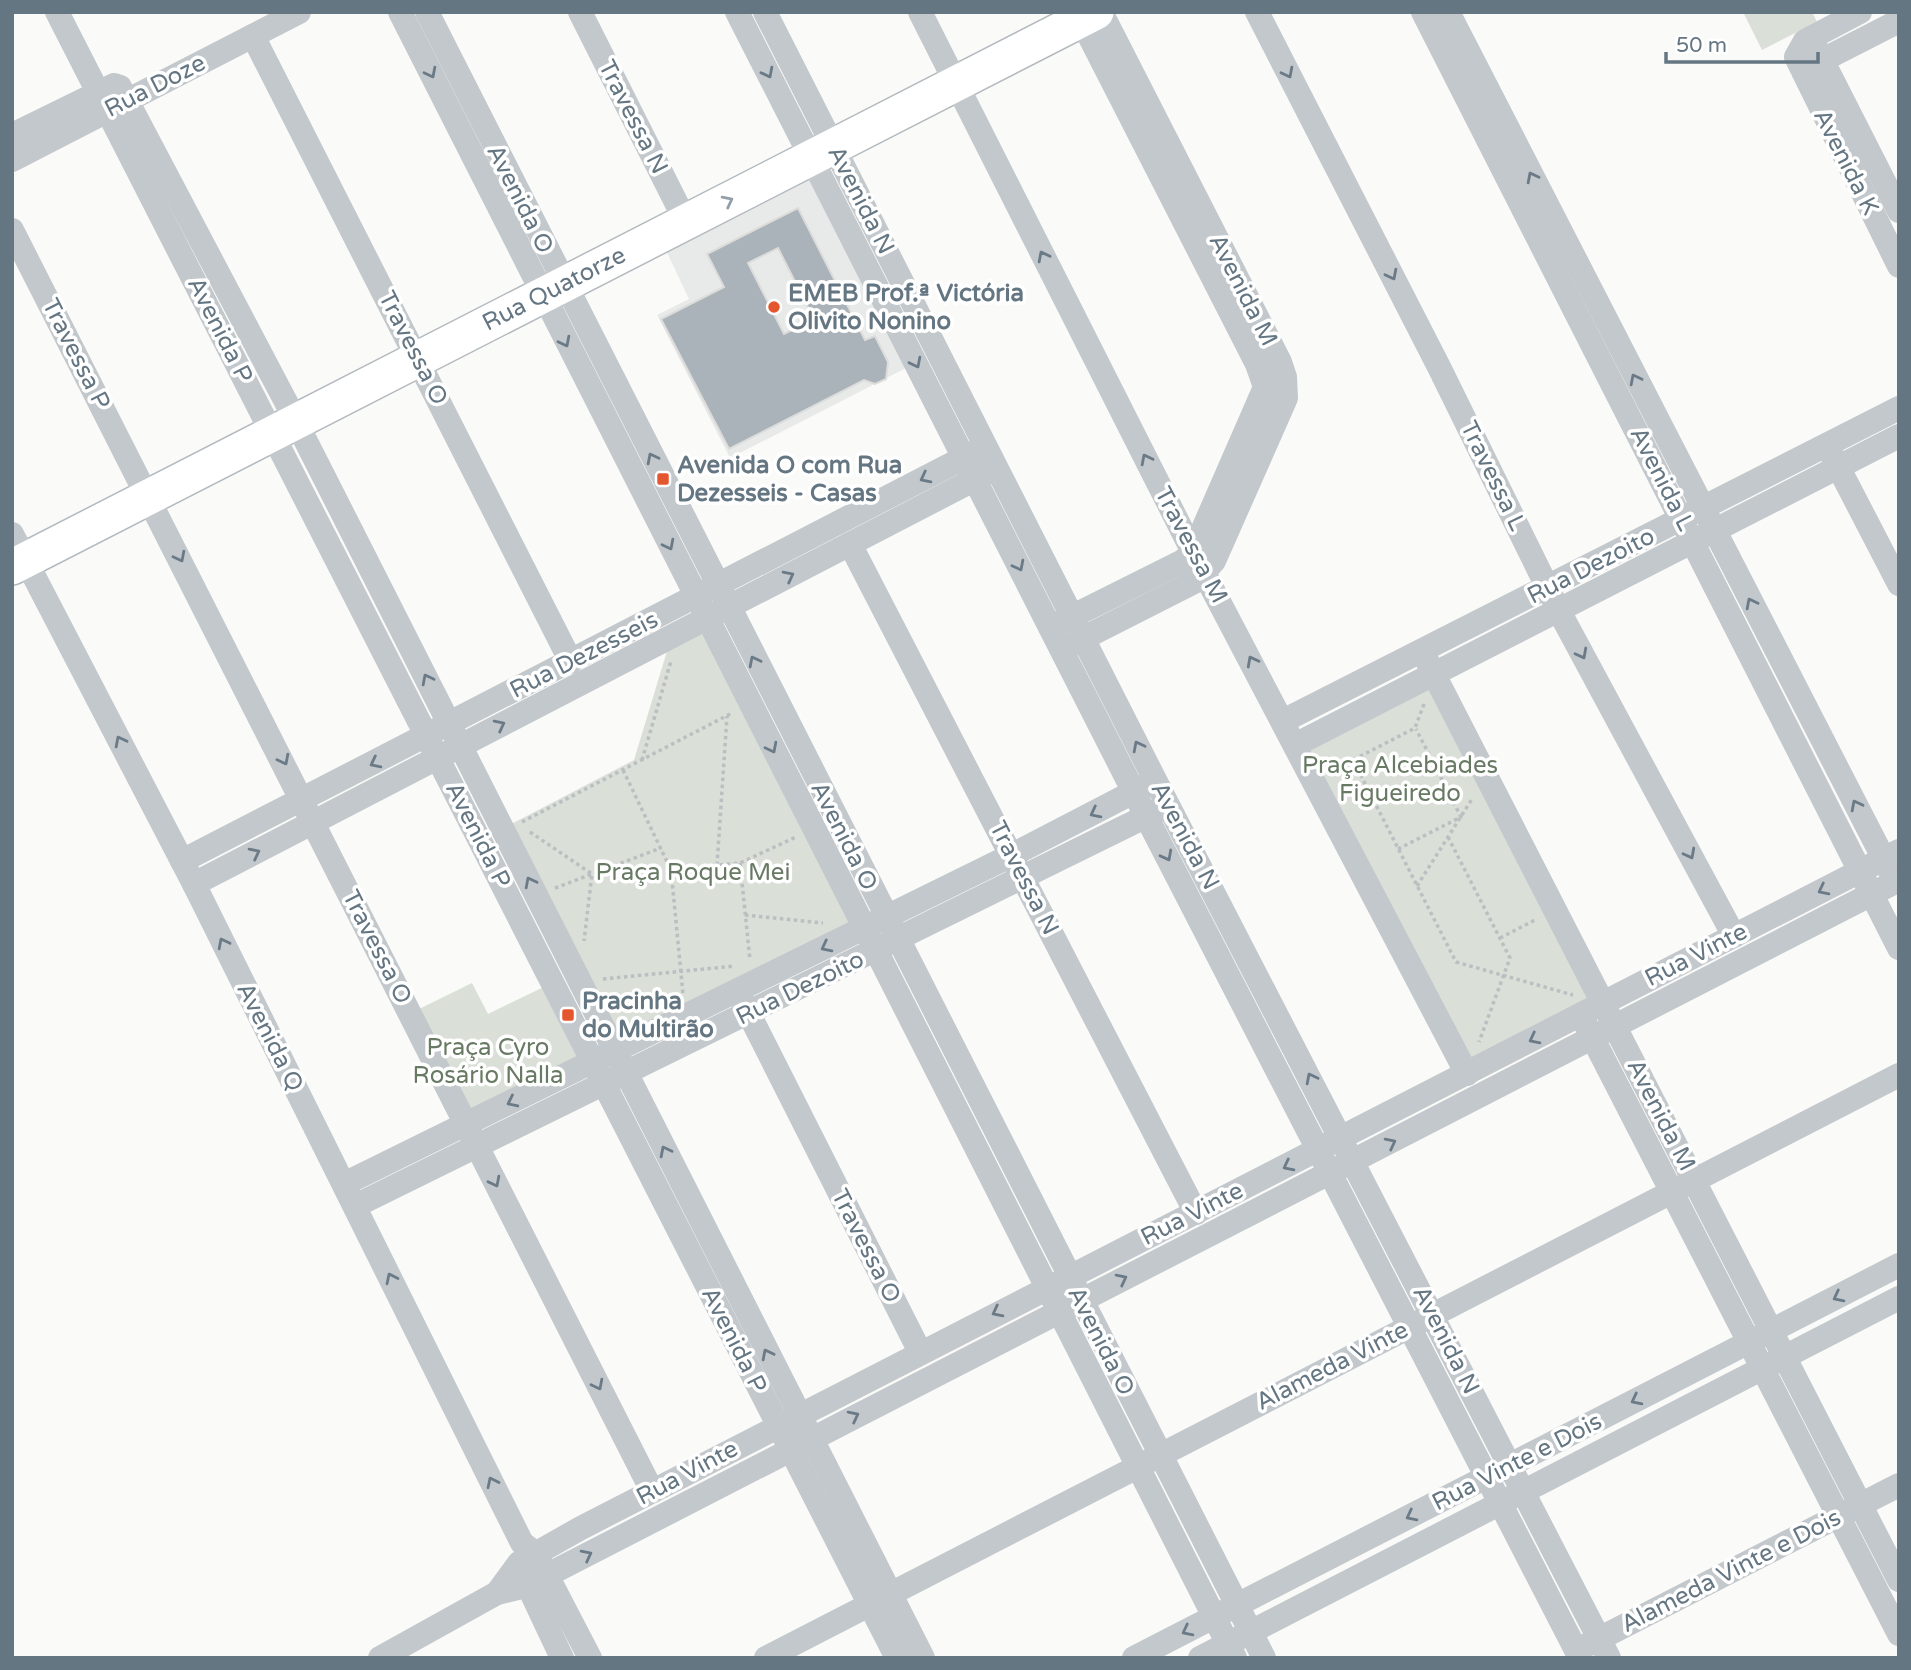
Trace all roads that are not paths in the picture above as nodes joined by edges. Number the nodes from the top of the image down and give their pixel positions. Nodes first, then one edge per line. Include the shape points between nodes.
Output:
1 (57, 12) edge
2 (299, 12) edge
3 (400, 12) edge
4 (426, 12) edge
5 (580, 12) edge
6 (737, 12) edge
7 (765, 12) edge
8 (920, 12) edge
9 (1046, 12) edge
10 (1257, 12) edge
11 (1423, 12) edge
12 (1448, 12) edge
13 (1860, 12) edge
14 (1089, 14) edge
15 (1899, 20) edge
16 (254, 36) junction
17 (1807, 57) junction
18 (951, 74) junction
19 (112, 98) junction
20 (1498, 134) junction
21 (12, 135) edge
22 (817, 142) junction
23 (12, 160) edge
24 (1899, 211) edge
25 (681, 212) junction
26 (12, 230) edge
27 (1899, 266) edge
28 (548, 280) junction
29 (414, 349) junction
30 (1899, 408) edge
31 (280, 417) junction
32 (1899, 436) edge
33 (1833, 456) junction
34 (991, 457) junction
35 (969, 469) junction
36 (145, 487) junction
37 (1698, 525) junction
38 (850, 544) junction
39 (16, 549) edge
40 (1200, 563) junction
41 (1899, 584) edge
42 (1548, 588) junction
43 (712, 602) junction
44 (1559, 611) junction
45 (1067, 633) junction
46 (1422, 651) junction
47 (572, 662) junction
48 (1433, 675) junction
49 (1283, 721) junction
50 (444, 741) junction
51 (1295, 745) junction
52 (1145, 786) junction
53 (304, 799) junction
54 (1169, 805) junction
55 (1146, 816) junction
56 (314, 822) junction
57 (1012, 855) junction
58 (1891, 855) edge
59 (181, 861) junction
60 (1859, 871) junction
61 (1024, 877) junction
62 (1898, 883) edge
63 (194, 884) junction
64 (1871, 895) junction
65 (875, 922) junction
66 (550, 923) junction
67 (529, 936) junction
68 (1734, 936) junction
69 (887, 945) junction
70 (1899, 948) edge
71 (747, 980) junction
72 (1592, 1009) junction
73 (748, 1013) junction
74 (1604, 1033) junction
75 (592, 1062) junction
76 (621, 1062) junction
77 (1467, 1074) junction
78 (1899, 1075) edge
79 (603, 1084) junction
80 (472, 1135) junction
81 (1342, 1138) junction
82 (1320, 1149) junction
83 (1354, 1162) junction
84 (1332, 1173) junction
85 (1683, 1186) junction
86 (670, 1188) junction
87 (350, 1195) junction
88 (1196, 1213) junction
89 (1899, 1265) edge
90 (1068, 1276) junction
91 (1045, 1288) junction
92 (1899, 1298) edge
93 (1080, 1300) junction
94 (1058, 1312) junction
95 (1433, 1315) junction
96 (1410, 1326) junction
97 (1771, 1331) junction
98 (1749, 1342) junction
99 (920, 1352) junction
100 (1784, 1357) junction
101 (1762, 1368) junction
102 (788, 1420) junction
103 (800, 1444) junction
104 (1160, 1455) junction
105 (1510, 1465) junction
106 (1138, 1466) junction
107 (1487, 1477) junction
108 (1899, 1485) edge
109 (652, 1491) junction
110 (1523, 1491) junction
111 (1501, 1503) junction
112 (1849, 1510) junction
113 (530, 1564) junction
114 (1899, 1580) edge
115 (880, 1599) junction
116 (1237, 1605) junction
117 (1214, 1617) junction
118 (1250, 1632) junction
119 (1899, 1634) edge
120 (1604, 1648) edge
121 (1232, 1651) edge
122 (1573, 1655) edge
123 (380, 1658) edge
124 (562, 1658) edge
125 (590, 1658) edge
126 (766, 1658) edge
127 (897, 1658) edge
128 (923, 1658) edge
129 (1135, 1658) edge
130 (1200, 1658) edge
131 (1264, 1658) edge

1 - 19 street, Avenida P
2 - 16 street, Rua Doze
3 -> 28 street, Avenida O
4 - 28 street, Avenida O
5 - 25 street, Travessa N
6 -> 22 street, Avenida N
7 - 22 street, Avenida N
8 - 18 street, Travessa M
9 - 18 street, Rua Quatorze
10 -> 42 street, Travessa L
11 - 20 street, Avenida L
12 - 20 street, Avenida L
13 - 17 street
14 - 18 street, Rua Quatorze
14 - 40 street, Avenida M via 1286,398 1214,561
15 - 17 street
16 - 19 street, Rua Doze
16 - 29 street, Travessa O
17 - 24 street, Avenida K
17 - 27 street, Avenida K
18 - 22 street, Rua Quatorze
40 -> 18 street, Travessa M
19 - 21 street, Rua Doze
19 - 23 street, Rua Doze
19 - 31 street, Avenida P
20 - 37 street, Avenida L
22 - 25 street, Rua Quatorze
22 - 34 street, Avenida N
22 -> 35 street, Avenida N
25 - 28 street, Rua Quatorze
26 - 36 street, Travessa P
28 - 29 street, Rua Quatorze
28 - 43 street, Avenida O
29 - 31 street, Rua Quatorze
29 - 47 street, Travessa O
30 - 33 street, Rua Dezoito
31 - 36 street, Rua Quatorze
31 - 50 street, Avenida P
32 - 33 street, Rua Dezoito
33 - 37 street, Rua Dezoito
33 - 41 street
34 - 35 street, Rua Dezesseis
34 - 45 street, Avenida N
35 - 38 street, Rua Dezesseis
35 -> 43 street, Rua Dezesseis
35 -> 45 street, Avenida N
36 - 39 street, Rua Quatorze
36 -> 53 street, Travessa O
37 - 42 street, Rua Dezoito
37 - 44 street, Rua Dezoito
58 -> 37 street, Avenida L
37 - 60 street, Avenida L
43 -> 38 street, Rua Dezesseis
38 - 57 street, Travessa N
59 -> 39 street, Avenida Q
40 - 45 street via 1196,581
49 -> 40 street, Travessa M
42 - 44 street, Travessa L
42 - 46 street, Rua Dezoito
43 - 47 street, Rua Dezesseis
50 -> 43 street, Rua Dezesseis via 680,632
65 -> 43 street, Avenida O
43 -> 65 street, Avenida O via 750,704 814,829
44 - 48 street, Rua Dezoito
44 -> 68 street, Travessa L
45 - 52 street, Avenida N
46 - 48 street, Avenida M
46 - 49 street, Rua Dezoito
47 - 50 street, Rua Dezesseis
48 - 51 street, Rua Dezoito
48 - 72 street, Avenida M via 1555,909
49 - 51 street, Travessa M
50 -> 53 street, Rua Dezesseis
50 - 56 street, Rua Dezesseis
66 -> 50 street, Avenida P
50 - 67 street, Avenida P
51 - 77 street, Travessa M
52 - 54 street, Avenida N
52 - 55 street, Avenida N
52 -> 57 street, Rua Dezoito
53 - 56 street, Travessa O
53 - 59 street, Rua Dezesseis
54 - 55 street, Rua Dezoito
81 -> 54 street, Avenida N
55 - 61 street, Rua Dezoito
55 -> 82 street, Avenida N
63 -> 56 street, Rua Dezesseis
56 - 80 street, Travessa O
57 - 61 street, Travessa N
57 - 65 street, Rua Dezoito
58 - 60 street, Rua Vinte
58 - 62 street, Avenida L
59 - 63 street, Avenida Q
60 - 64 street, Avenida L
60 -> 68 street, Rua Vinte
61 - 69 street, Rua Dezoito
61 - 88 street, Travessa N
62 - 64 street, Rua Vinte
87 -> 63 street, Avenida Q
64 - 70 street, Avenida L
64 - 74 street, Rua Vinte
65 - 69 street, Avenida O
65 -> 71 street, Rua Dezoito
66 - 67 street
66 - 76 street, Avenida P
67 - 75 street, Avenida P
68 - 72 street, Rua Vinte
69 - 73 street, Rua Dezoito
69 - 90 street, Avenida O
69 - 91 street, Avenida O
71 - 73 street, Travessa O
71 - 76 street, Rua Dezoito
72 - 74 street, Avenida M
72 -> 77 street, Rua Vinte
73 - 76 street, Rua Dezoito
73 - 99 street, Travessa O
83 -> 74 street, Rua Vinte
74 - 85 street, Avenida M
75 - 76 street, Rua Dezoito
75 - 79 street, Avenida P
75 -> 80 street, Rua Dezoito
76 - 79 street, Rua Dezoito
86 -> 76 street, Avenida P
77 - 81 street, Rua Vinte
78 - 85 street, Alameda Vinte
79 - 80 street, Rua Dezoito
79 - 86 street, Avenida P
80 - 87 street, Rua Dezoito
80 -> 109 street, Travessa O
81 - 82 street, Rua Vinte
81 - 83 street, Avenida N
82 - 84 street, Avenida N
82 -> 88 street, Rua Vinte
83 - 84 street, Rua Vinte
83 - 95 street, Avenida N
93 -> 84 street, Rua Vinte
84 - 96 street, Avenida N
85 - 95 street, Alameda Vinte
85 - 97 street, Avenida M
85 - 98 street, Avenida M
86 - 102 street, Avenida P
113 -> 87 street, Avenida Q
88 - 90 street, Rua Vinte
89 -> 97 street, Rua Vinte e Dois
90 - 91 street, Rua Vinte
90 - 93 street, Avenida O
91 - 94 street, Avenida O
91 -> 99 street, Rua Vinte
92 - 100 street, Rua Vinte e Dois
93 - 94 street, Rua Vinte
93 - 104 street, Avenida O
103 -> 94 street, Rua Vinte
94 - 106 street, Avenida O
95 - 96 street, Alameda Vinte
95 - 105 street, Avenida N
96 - 104 street, Alameda Vinte
96 - 107 street, Avenida N
97 - 98 street, Rua Vinte e Dois
97 - 100 street, Avenida M
98 - 101 street, Avenida M
98 -> 105 street, Rua Vinte e Dois
99 - 102 street, Rua Vinte
100 - 101 street, Rua Vinte e Dois
100 - 112 street, Avenida M
101 - 110 street, Rua Vinte e Dois
101 - 112 street, Avenida M
102 - 103 street, Avenida P
102 - 109 street, Rua Vinte
113 -> 103 street, Rua Vinte
103 - 115 street, Avenida P
104 - 106 street, Alameda Vinte
104 - 116 street, Avenida O
105 - 107 street, Rua Vinte e Dois
105 - 110 street, Avenida N
106 - 115 street, Alameda Vinte
106 - 117 street, Avenida O
107 - 111 street, Avenida N
107 -> 116 street, Rua Vinte e Dois
108 - 112 street, Alameda Vinte e Dois
109 - 113 street, Rua Vinte
110 - 111 street, Rua Vinte e Dois
110 - 120 street, Avenida N
111 - 118 street, Rua Vinte e Dois
111 - 122 street, Avenida N
112 - 114 street, Avenida M
112 - 119 street, Avenida M
112 - 120 street, Alameda Vinte e Dois
113 - 123 street, Rua Vinte via 497,1594
113 - 124 street, Avenida Q
113 - 125 street, Avenida Q
115 - 126 street, Alameda Vinte
115 - 127 street, Avenida P
115 - 128 street, Avenida P
116 - 117 street, Rua Vinte e Dois
116 - 118 street, Avenida O
117 - 121 street, Avenida O
117 -> 129 street, Rua Vinte e Dois
118 - 121 street, Rua Vinte e Dois
118 - 131 street, Avenida O
120 - 122 street, Alameda Vinte e Dois
121 - 130 street, Rua Vinte e Dois

